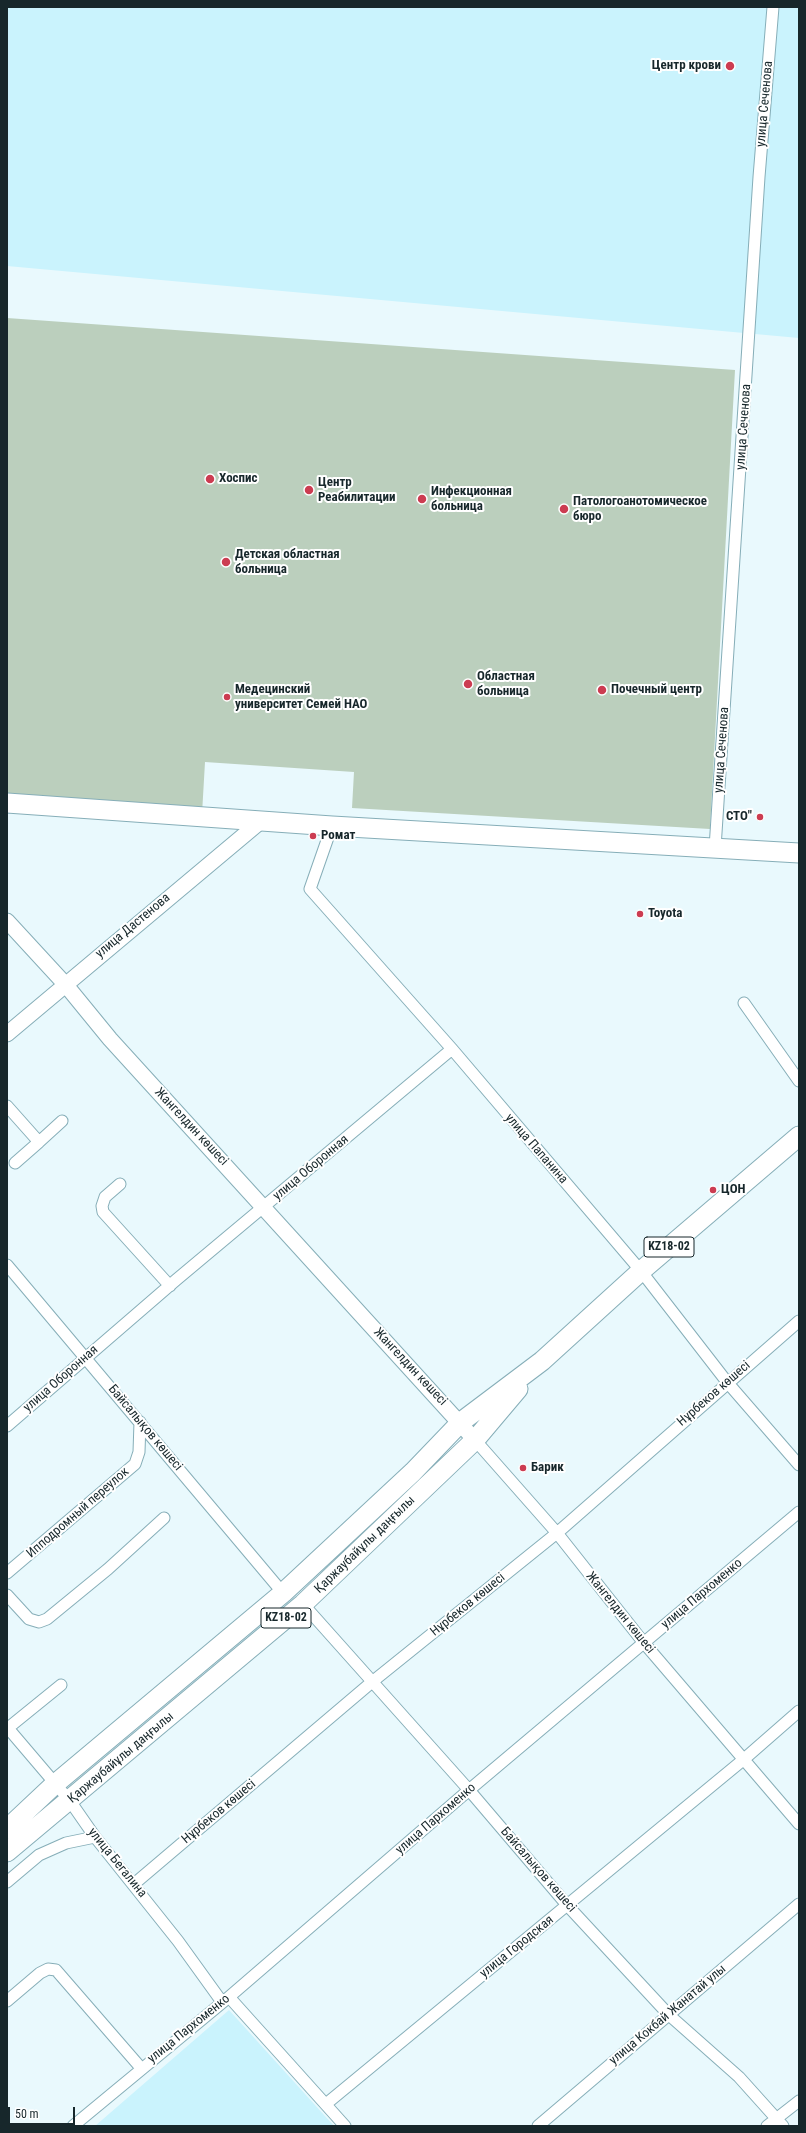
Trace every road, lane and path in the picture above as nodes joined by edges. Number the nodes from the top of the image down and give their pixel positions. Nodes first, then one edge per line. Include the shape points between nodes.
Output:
1 (773, 7) edge
2 (7, 803) edge
3 (261, 821) junction
4 (332, 826) junction
5 (715, 848) junction
6 (799, 853) edge
7 (7, 921) edge
8 (66, 984) junction
9 (744, 1003) dead end
10 (7, 1034) edge
11 (452, 1049) junction
12 (799, 1081) edge
13 (7, 1106) edge
14 (62, 1121) dead end
15 (799, 1136) edge
16 (39, 1142) junction
17 (16, 1163) dead end
18 (120, 1184) dead end
19 (264, 1207) junction
20 (7, 1265) edge
21 (641, 1271) junction
22 (170, 1286) junction
23 (799, 1321) edge
24 (86, 1358) junction
25 (542, 1361) junction
26 (727, 1382) junction
27 (140, 1422) junction
28 (461, 1422) junction
29 (7, 1426) edge
30 (475, 1440) junction
31 (799, 1465) edge
32 (799, 1512) edge
33 (164, 1518) dead end
34 (557, 1533) junction
35 (7, 1574) edge
36 (283, 1593) junction
37 (7, 1595) edge
38 (303, 1604) junction
39 (644, 1643) junction
40 (372, 1682) junction
41 (61, 1685) dead end
42 (799, 1711) edge
43 (7, 1727) edge
44 (743, 1760) junction
45 (55, 1784) junction
46 (469, 1790) junction
47 (70, 1801) junction
48 (799, 1824) edge
49 (7, 1829) edge
50 (95, 1837) junction
51 (7, 1852) edge
52 (7, 1882) edge
53 (134, 1884) junction
54 (799, 1904) edge
55 (567, 1905) junction
56 (226, 1999) junction
57 (7, 2002) edge
58 (669, 2015) junction
59 (141, 2068) junction
60 (799, 2101) edge
61 (326, 2104) junction
62 (780, 2122) edge
63 (73, 2126) edge
64 (345, 2126) edge
65 (538, 2126) edge
66 (767, 2126) edge

1 - 5 street, улица Сеченова via 758,192
2 - 3 highway
3 - 4 highway
3 - 8 street, улица Дастенова
4 - 5 highway
4 - 11 street, улица Папанина via 310,889
5 - 6 highway
7 - 8 street, Жангелдин көшесі
8 - 10 street, улица Дастенова
8 - 19 street, Жангелдин көшесі via 110,1039
9 - 12 street
11 - 19 street, улица Оборонная
11 - 21 street, улица Папанина
13 - 16 street
14 - 16 street
15 - 21 highway, Қаржаубайұлы даңғылы / KZ18-02
16 - 17 street
18 - 22 street via 105,1197 103,1212
19 - 22 street, улица Оборонная
19 - 28 street, Жангелдин көшесі
20 - 24 street, Байсалықов көшесі
21 - 25 highway, Қаржаубайұлы даңғылы / KZ18-02
21 - 26 street, улица Папанина
22 - 24 street, улица Оборонная
23 - 26 street, Нұрбеков көшесі
24 - 27 street, Байсалықов көшесі
24 - 29 street, улица Оборонная
25 - 28 highway, Қаржаубайұлы даңғылы / KZ18-02
25 - 30 highway, Қаржаубайұлы даңғылы / KZ18-02
26 - 31 street, улица Папанина
26 - 34 street, Нұрбеков көшесі
27 - 35 street, Ипподромный переулок via 139,1452 135,1464
27 - 36 street, Байсалықов көшесі
28 - 30 street, Жангелдин көшесі
28 - 36 highway, Қаржаубайұлы даңғылы / KZ18-02 via 413,1472
30 - 34 street, Жангелдин көшесі
30 - 38 highway, Қаржаубайұлы даңғылы / KZ18-02
32 - 39 street, улица Пархоменко
33 - 37 street via 108,1569 47,1619 39,1622 29,1619
34 - 39 street, Жангелдин көшесі
34 - 40 street, Нұрбеков көшесі
36 - 45 highway, Қаржаубайұлы даңғылы / KZ18-02
38 - 40 street, Байсалықов көшесі
38 - 47 highway, Қаржаубайұлы даңғылы / KZ18-02
39 - 44 street, Жангелдин көшесі
39 - 46 street, улица Пархоменко
40 - 46 street, Байсалықов көшесі
40 - 53 street, Нұрбеков көшесі
41 - 43 street
42 - 44 street, улица Городская
43 - 45 street, улица Бегалина
44 - 48 street, Жангелдин көшесі
44 - 55 street, улица Городская
45 - 47 street, улица Бегалина
45 - 49 highway, Қаржаубайұлы даңғылы / KZ18-02
46 - 55 street, Байсалықов көшесі
46 - 56 street, улица Пархоменко
47 - 50 street, улица Бегалина
47 - 51 highway, Қаржаубайұлы даңғылы / KZ18-02
50 - 52 street via 66,1843 39,1855
50 - 53 street, улица Бегалина
53 - 56 street, улица Бегалина
54 - 58 street, улица Кокбай Жанатай улы
55 - 58 street, Байсалықов көшесі
55 - 61 street, улица Городская
56 - 59 street, улица Пархоменко
56 - 61 street, улица Бегалина
57 - 59 street via 40,1973 48,1969 56,1970
58 - 62 street, Байсалықов көшесі via 739,2077
58 - 65 street, улица Кокбай Жанатай улы
59 - 63 street, улица Пархоменко
60 - 62 street
61 - 64 street, улица Бегалина
62 - 66 street

